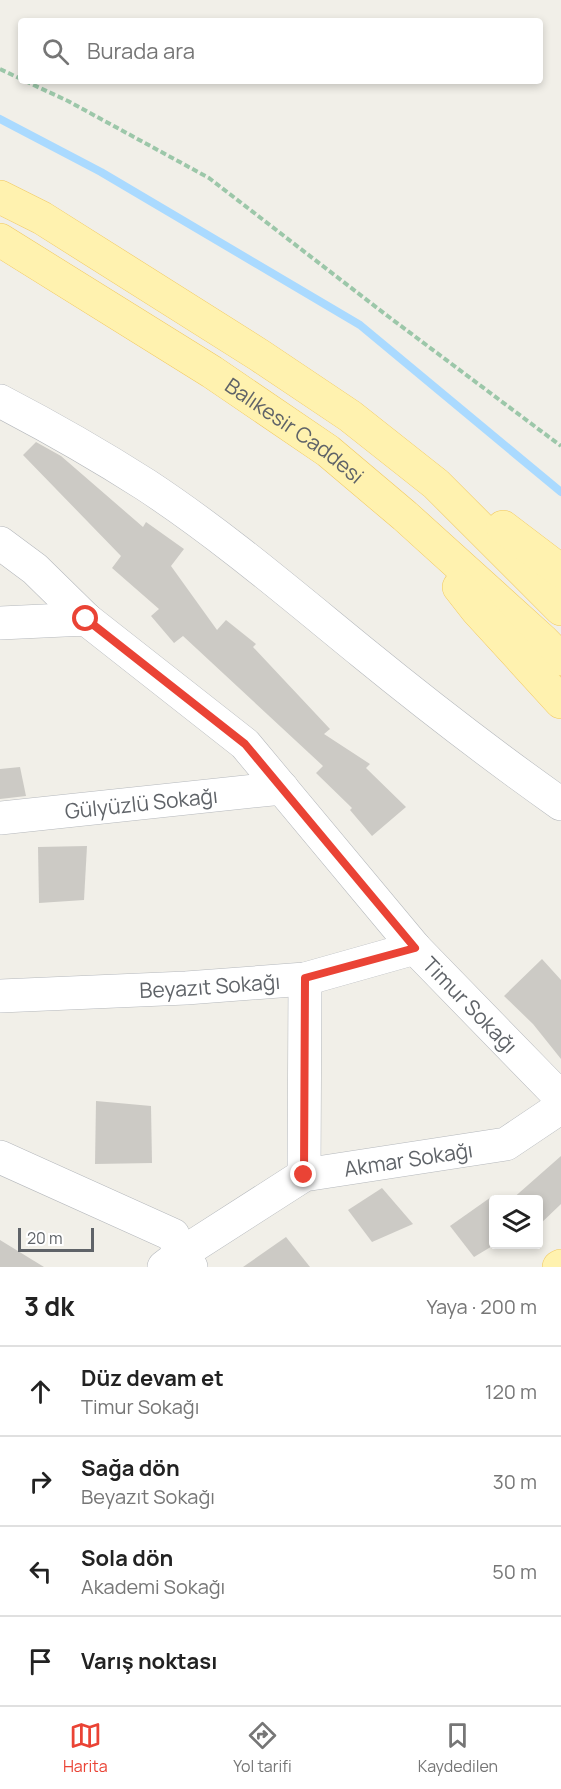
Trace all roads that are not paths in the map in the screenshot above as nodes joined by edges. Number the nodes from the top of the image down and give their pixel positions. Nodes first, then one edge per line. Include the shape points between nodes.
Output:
1 (0, 197) edge
2 (0, 240) edge
3 (0, 401) edge
4 (436, 484) junction
5 (405, 516) junction
6 (0, 543) edge
7 (561, 571) edge
8 (561, 609) edge
9 (86, 619) junction
10 (0, 623) edge
11 (561, 659) edge
12 (561, 702) edge
13 (282, 788) junction
14 (561, 804) edge
15 (0, 818) edge
16 (415, 948) junction
17 (305, 978) junction
18 (0, 996) edge
19 (561, 1098) edge
20 (561, 1107) edge
21 (0, 1157) edge
22 (304, 1175) junction
23 (179, 1263) edge

1 - 4 main road, Balıkesir Caddesi via 42,218 259,355 350,416
2 - 5 main road, Balıkesir Caddesi via 202,366 318,444
3 - 14 street via 147,486 250,561 501,762
4 - 7 main road
4 - 8 main road, Balıkesir Caddesi
5 - 11 main road, Balıkesir Caddesi
5 - 12 main road via 477,610
6 - 9 street, Timur Sokağı via 35,569
9 - 10 street
9 - 13 street, Timur Sokağı via 245,744
13 - 15 street, Gülyüzlü Sokağı
13 - 16 street, Timur Sokağı
16 - 17 street, Beyazıt Sokağı
16 - 19 street, Timur Sokağı
17 - 18 street, Beyazıt Sokağı
17 - 22 street
20 - 22 street, Akmar Sokağı via 506,1144
21 - 23 street via 173,1235
22 - 23 street, Akmar Sokağı

